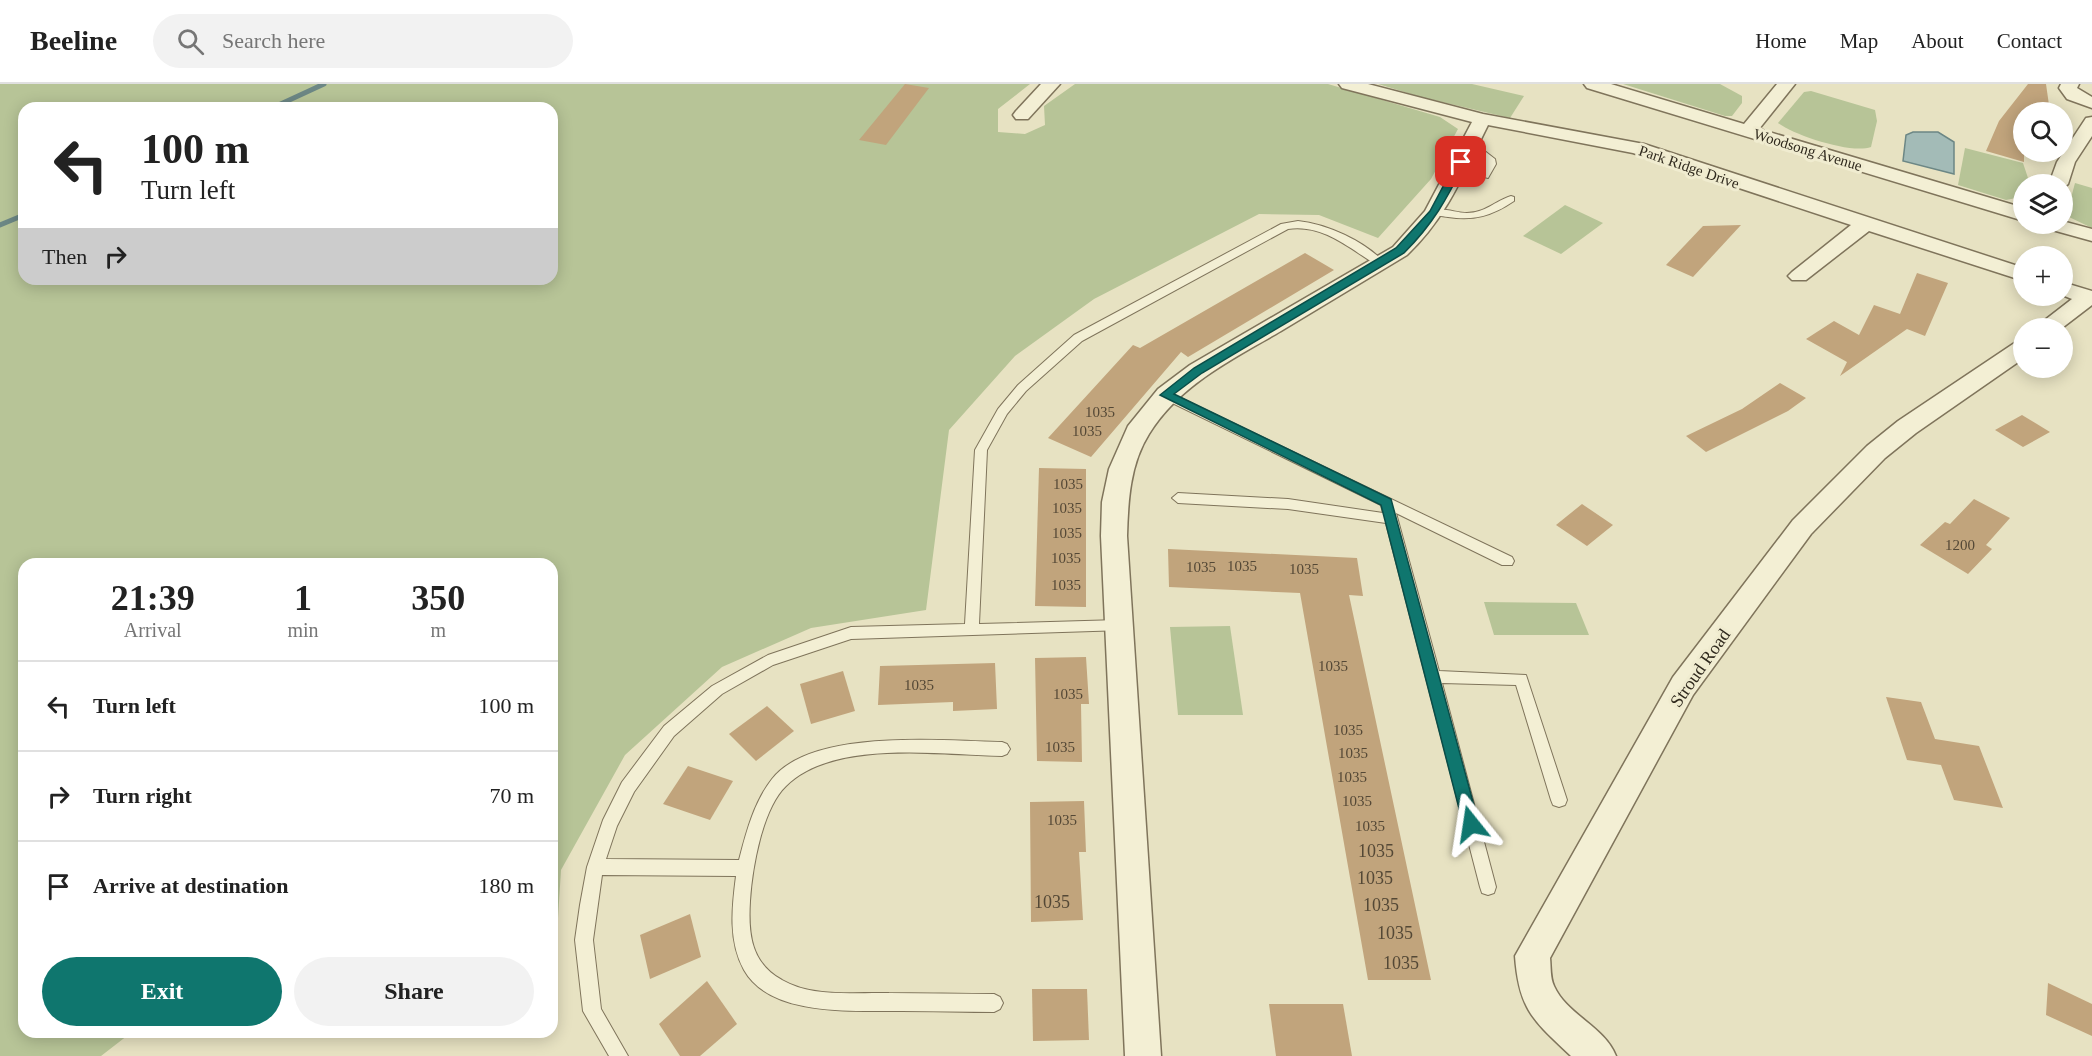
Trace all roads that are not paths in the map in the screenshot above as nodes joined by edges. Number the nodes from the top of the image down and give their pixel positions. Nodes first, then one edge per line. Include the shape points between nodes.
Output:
1 (1051, 84) edge
2 (1348, 84) edge
3 (1597, 84) edge
4 (1786, 84) edge
5 (2070, 84) edge
6 (2092, 103) edge
7 (1022, 115) dead end
8 (1482, 119) junction
9 (2092, 122) edge
10 (1748, 131) junction
11 (1470, 144) junction
12 (2062, 174) edge
13 (1485, 177) dead end
14 (1511, 199) dead end
15 (1435, 212) junction
16 (2013, 212) edge
17 (1864, 225) junction
18 (2073, 230) edge
19 (2092, 235) edge
20 (1379, 262) junction
21 (2013, 272) edge
22 (1799, 276) dead end
23 (2073, 292) edge
24 (2090, 297) edge
25 (2062, 318) edge
26 (2013, 355) edge
27 (1166, 395) junction
28 (1178, 498) dead end
29 (1387, 502) junction
30 (1391, 519) junction
31 (1507, 561) dead end
32 (1119, 626) junction
33 (972, 628) junction
34 (1432, 677) junction
35 (1002, 748) dead end
36 (1559, 800) dead end
37 (594, 867) junction
38 (745, 867) junction
39 (1488, 887) dead end
40 (994, 1003) dead end
41 (619, 1056) edge
42 (1143, 1056) edge
43 (1598, 1056) edge

1 - 7 street
2 - 8 street, Park Ridge Drive
3 - 10 street, Woodsong Avenue
4 - 10 street
5 - 6 street via 2073,95
8 - 11 street
8 - 17 street, Park Ridge Drive via 1637,148
9 - 12 street
10 - 16 street, Woodsong Avenue
11 - 13 lane via 1490,159
11 - 15 street
14 - 15 lane via 1480,216
15 - 20 street via 1412,240
17 - 21 street, Park Ridge Drive
17 - 22 street
18 - 19 street
20 - 27 street via 1198,370
20 - 33 lane via 1327,231 1304,224 1285,226 1124,312 1063,350 1002,412 981,450
23 - 24 street
24 - 25 street
26 - 43 street, Stroud Road via 1876,452 1802,527 1683,686 1532,956 1535,987 1546,1008
27 - 29 lane
27 - 32 street via 1137,432 1120,469 1114,536
28 - 30 lane via 1288,504
29 - 30 lane
29 - 31 lane
30 - 34 lane
32 - 33 lane
32 - 42 street
33 - 37 lane via 851,633 768,661 717,690 669,731 648,758 618,806
34 - 36 lane via 1521,679
34 - 39 lane
35 - 38 lane via 859,749 827,754 800,766 778,783 751,842
37 - 38 lane
37 - 41 lane via 584,940 592,1011
38 - 40 lane via 742,940 750,964 775,988 826,1001

